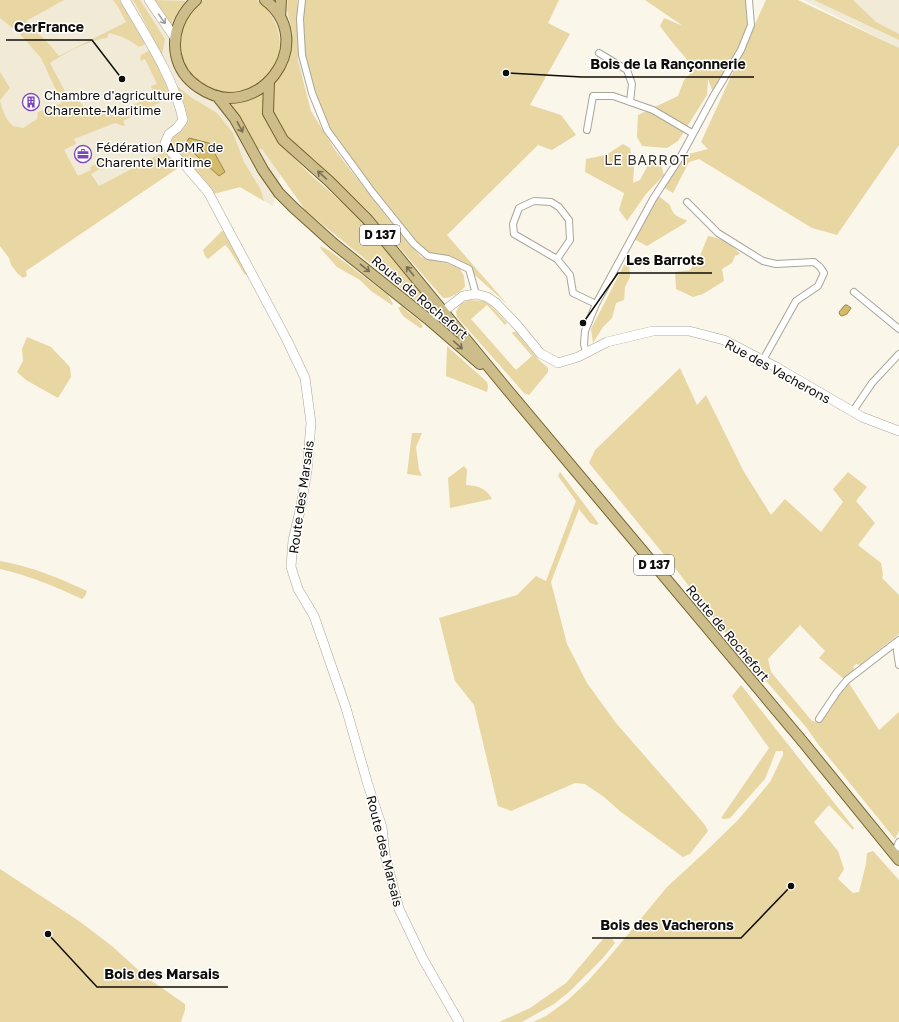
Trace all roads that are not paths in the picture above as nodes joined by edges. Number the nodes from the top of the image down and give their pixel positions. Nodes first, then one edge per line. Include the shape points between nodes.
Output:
1 (125, 0) edge
2 (149, 0) edge
3 (196, 0) edge
4 (265, 0) edge
5 (282, 0) edge
6 (302, 0) edge
7 (749, 0) edge
8 (280, 17) junction
9 (175, 38) junction
10 (599, 53) dead end
11 (269, 82) junction
12 (217, 96) junction
13 (630, 102) junction
14 (587, 130) dead end
15 (692, 133) junction
16 (687, 202) dead end
17 (557, 259) junction
18 (854, 292) dead end
19 (476, 294) junction
20 (596, 304) junction
21 (443, 312) junction
22 (428, 319) junction
23 (899, 328) edge
24 (586, 353) junction
25 (899, 354) edge
26 (763, 360) junction
27 (506, 388) junction
28 (853, 411) junction
29 (899, 431) edge
30 (897, 642) edge
31 (899, 666) edge
32 (819, 719) dead end
33 (899, 842) edge
34 (896, 857) edge
35 (459, 1022) edge

1 - 35 street, Route des Marsais via 162,66 180,107 183,120 169,134 165,143 208,192 305,378 311,422 307,471 293,540 291,567 298,588 314,616 346,708 382,827 385,855 399,909 423,959
2 -> 9 street
3 - 9 main road via 183,15 177,26
4 - 8 main road
5 - 8 main road
6 - 19 street via 302,55 312,93 327,130 414,244 428,256 448,259 469,269
7 - 15 street via 751,25 741,50
8 - 11 main road via 286,35 286,51
9 - 12 main road via 178,62 184,75 204,92
10 - 13 street via 627,70 632,84
11 - 12 main road via 249,96
21 -> 11 main road, Route de Rochefort / D 137 via 368,220 283,140 268,113
12 -> 22 main road, Route de Rochefort / D 137 via 235,119 279,193 334,244
13 - 14 street via 613,96 593,96
13 - 15 street via 653,110
15 - 20 street
16 - 26 street via 718,233 763,261 776,264 814,262 824,273 818,286 796,301
17 - 17 street via 570,240 569,220 559,207 551,202 534,201 519,208 513,224 514,234
17 - 20 street via 570,275 573,294
18 - 23 street
19 - 21 street via 463,296
19 - 24 street, Rue des Vacherons via 487,297 496,304 540,353 558,363
20 - 24 street via 585,331
21 - 22 street
21 - 27 main road, Route de Rochefort / D 137
22 -> 27 main road, Route de Rochefort / D 137
24 - 26 street, Rue des Vacherons via 606,342 653,332 689,331 724,340
25 - 28 street via 872,383
26 - 28 street, Rue des Vacherons
27 - 34 main road, Route de Rochefort / D 137
28 - 29 street, Rue des Vacherons
30 - 31 street
30 - 32 street via 848,680
33 - 34 street

